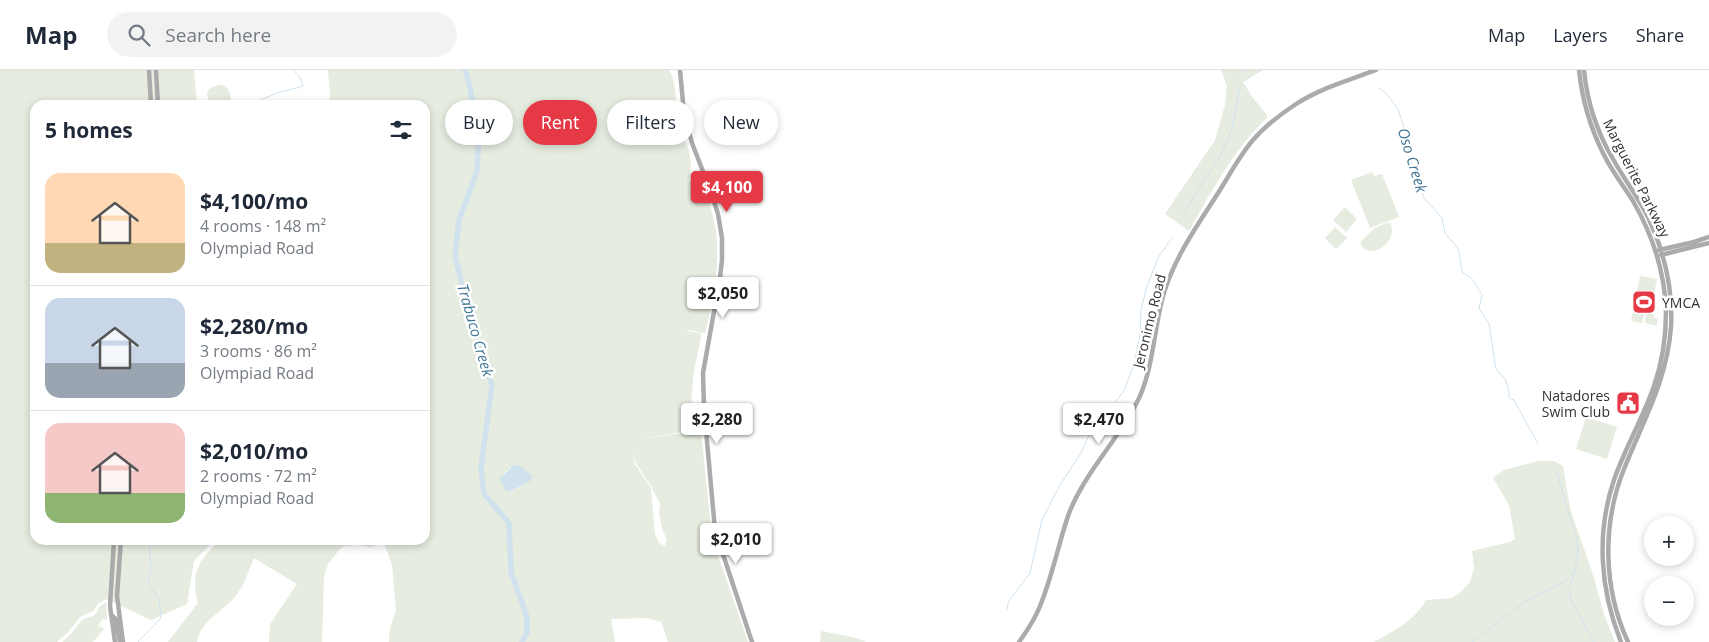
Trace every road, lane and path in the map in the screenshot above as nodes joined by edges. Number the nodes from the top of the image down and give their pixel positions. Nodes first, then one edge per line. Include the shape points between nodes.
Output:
1 (149, 70) edge
2 (156, 70) edge
3 (680, 70) edge
4 (1376, 70) edge
5 (1579, 70) edge
6 (1584, 70) edge
7 (151, 100) edge
8 (158, 100) edge
9 (1604, 149) junction
10 (1709, 237) edge
11 (1709, 243) edge
12 (1659, 253) junction
13 (114, 545) edge
14 (121, 545) edge
15 (116, 624) junction
16 (115, 642) edge
17 (121, 642) edge
18 (752, 642) edge
19 (1019, 642) edge
20 (1621, 642) edge
21 (1628, 642) edge

1 - 7 main road
2 - 8 main road
3 - 18 main road via 684,113 718,214 722,238 720,278 703,373 716,530
4 - 19 main road, Jeronimo Road via 1314,93 1261,131 1246,148 1196,227 1170,273 1140,396 1075,501 1048,586
5 - 9 main road, Marguerite Parkway via 1584,103
6 - 9 main road, Marguerite Parkway via 1589,101
9 - 12 main road, Marguerite Parkway via 1648,217
10 - 12 main road
11 - 12 main road
12 - 20 main road, Marguerite Parkway via 1666,310 1660,364 1615,478 1603,531 1602,561 1606,589
12 - 21 main road, Marguerite Parkway via 1667,278 1670,304 1665,365 1653,406 1618,485 1608,537 1611,585
13 - 15 main road via 110,596 111,616
14 - 15 main road
15 - 16 main road
15 - 17 main road

